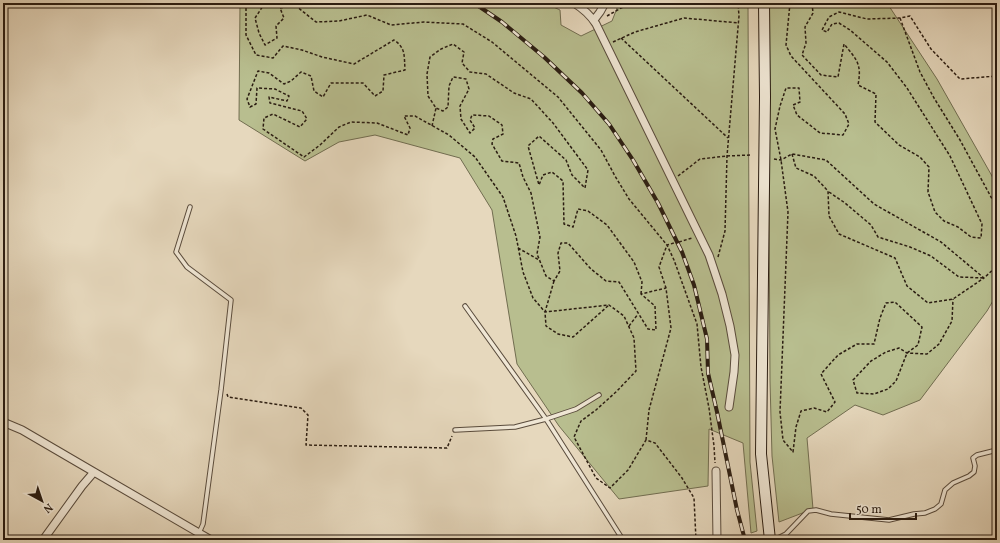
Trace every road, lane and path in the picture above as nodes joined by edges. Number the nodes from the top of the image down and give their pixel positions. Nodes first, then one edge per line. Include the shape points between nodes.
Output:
1 (246, 3) edge
2 (265, 3) edge
3 (574, 3) edge
4 (605, 3) edge
5 (636, 3) edge
6 (738, 3) edge
7 (764, 3) edge
8 (790, 3) edge
9 (812, 3) edge
10 (900, 18) junction
11 (595, 22) junction
12 (739, 23) junction
13 (621, 38) junction
14 (606, 46) junction
15 (997, 76) edge
16 (436, 108) junction
17 (432, 126) junction
18 (728, 138) junction
19 (792, 154) junction
20 (750, 155) dead end
21 (727, 156) junction
22 (773, 159) dead end
23 (781, 160) junction
24 (672, 180) junction
25 (828, 191) junction
26 (190, 207) dead end
27 (997, 208) edge
28 (700, 236) junction
29 (679, 242) dead end
30 (674, 243) dead end
31 (667, 246) junction
32 (518, 248) junction
33 (540, 260) junction
34 (997, 266) edge
35 (714, 271) junction
36 (984, 278) junction
37 (554, 281) junction
38 (666, 288) junction
39 (641, 294) junction
40 (953, 299) junction
41 (609, 305) junction
42 (465, 306) dead end
43 (545, 312) junction
44 (638, 314) junction
45 (629, 326) junction
46 (908, 353) junction
47 (221, 390) junction
48 (599, 395) dead end
49 (729, 407) dead end
50 (546, 419) junction
51 (3, 422) edge
52 (454, 430) joint
53 (646, 440) junction
54 (997, 450) edge
55 (716, 471) joint
56 (94, 472) junction
57 (199, 533) junction
58 (43, 540) edge
59 (211, 540) edge
60 (622, 540) edge
61 (696, 540) edge
62 (717, 540) edge
63 (770, 540) edge
64 (774, 540) edge

1 - 17 path via 246,35 256,55 273,58 283,46 354,64 394,40 400,44 404,52 405,70 384,75 383,91 375,96 363,83 331,83 323,97 314,91 311,76 301,72 284,84 269,73 258,71 247,98 250,107 256,104 257,88 275,89 289,96 287,101 269,97 270,103 302,111 307,119 300,126 273,114 264,118 263,129 285,144 304,156 339,127 351,122 377,123 408,135 410,128 404,116 415,116
2 - 31 path via 255,18 265,45 277,38 276,26 284,18 280,8 296,6 316,22 339,21 367,15 391,25 424,22 463,24 492,42 558,97 601,150 629,199
3 - 11 street
4 - 11 street
5 - 11 path
6 - 12 path
7 - 63 main road via 761,454
8 - 23 path via 786,45 791,56 845,114 849,124 843,135 820,132 797,115 793,105 800,102 799,88 786,88 775,129
9 - 10 path via 813,13 806,27 806,43 802,55 821,75 838,77 844,44 856,58 860,73 858,85 876,94 876,122 899,145 920,157 929,168 928,192 935,212 944,221 971,237 981,238 982,224 950,156 891,67 839,23 832,24 827,32 822,30 829,17 839,12 867,19
10 - 15 path via 910,16 931,49 960,79
10 - 27 path via 920,72
11 - 14 street
12 - 13 path via 684,18
12 - 18 path
13 - 14 path
13 - 18 path
14 - 24 street
16 - 17 path
16 - 33 path via 442,111 448,106 449,86 454,77 466,79 470,89 460,106 461,119 470,133 475,128 470,120 472,115 490,116 502,125 503,134 494,139 492,144 502,161 519,162 531,192 540,237 537,254
16 - 39 path via 428,96 427,74 430,57 453,44 464,52 462,63 470,72 486,74 514,93 531,99 553,123 588,170 585,188 572,175 566,160 539,136 528,146 539,185 543,175 552,172 563,181 564,224 573,227 578,209 588,211 607,225 634,262 642,282
17 - 32 path via 449,135 475,157 483,168 503,197
18 - 21 path
19 - 23 path
19 - 25 path via 796,168 814,176
19 - 36 path via 826,160 874,204 941,242
20 - 21 path
21 - 24 path via 700,159
21 - 35 path via 725,231
22 - 23 path
23 - 46 path via 788,212 780,412 783,440 793,452 801,411 814,408 827,412 835,402 821,374 838,355 857,344 874,344 886,303 895,302 922,327 918,345
24 - 28 street
25 - 36 path via 871,225 878,237 931,256 959,277
25 - 40 path via 829,216 840,234 895,258 907,286 928,303
26 - 47 lane via 176,252 187,267 231,300
28 - 29 path
28 - 35 street
30 - 31 path
31 - 38 path via 659,267
31 - 55 path via 697,324
32 - 33 path
32 - 43 path via 523,272 533,298
33 - 37 path via 546,276
34 - 36 path
35 - 49 street via 730,326 735,355
36 - 40 path
37 - 43 path
37 - 44 path via 560,271 558,253 561,243 568,243 590,269 606,282 620,282
38 - 39 path
38 - 53 path via 671,328 648,410
39 - 44 path via 655,306 656,330 648,330
40 - 46 path via 952,321 939,344 927,354
41 - 43 path
41 - 43 path via 573,337 558,334 546,326
41 - 45 path via 624,316
42 - 50 lane
44 - 45 path
45 - 53 path via 634,338 636,371 612,396 581,422 574,437 596,478 610,488 628,470
46 - 46 path via 896,381 888,390 874,394 857,393 853,380 871,361 899,348
47 - 52 path via 226,392 228,397 301,408 308,415 306,445 447,448
47 - 57 lane via 203,524
48 - 50 lane via 576,409
50 - 52 lane via 515,427
50 - 60 lane
51 - 56 street via 22,430
53 - 61 path via 655,443 694,498
54 - 64 lane via 973,458 974,472 945,490 941,504 935,509 889,520 808,511 786,534
55 - 62 street
56 - 57 street
56 - 58 street
57 - 59 street

